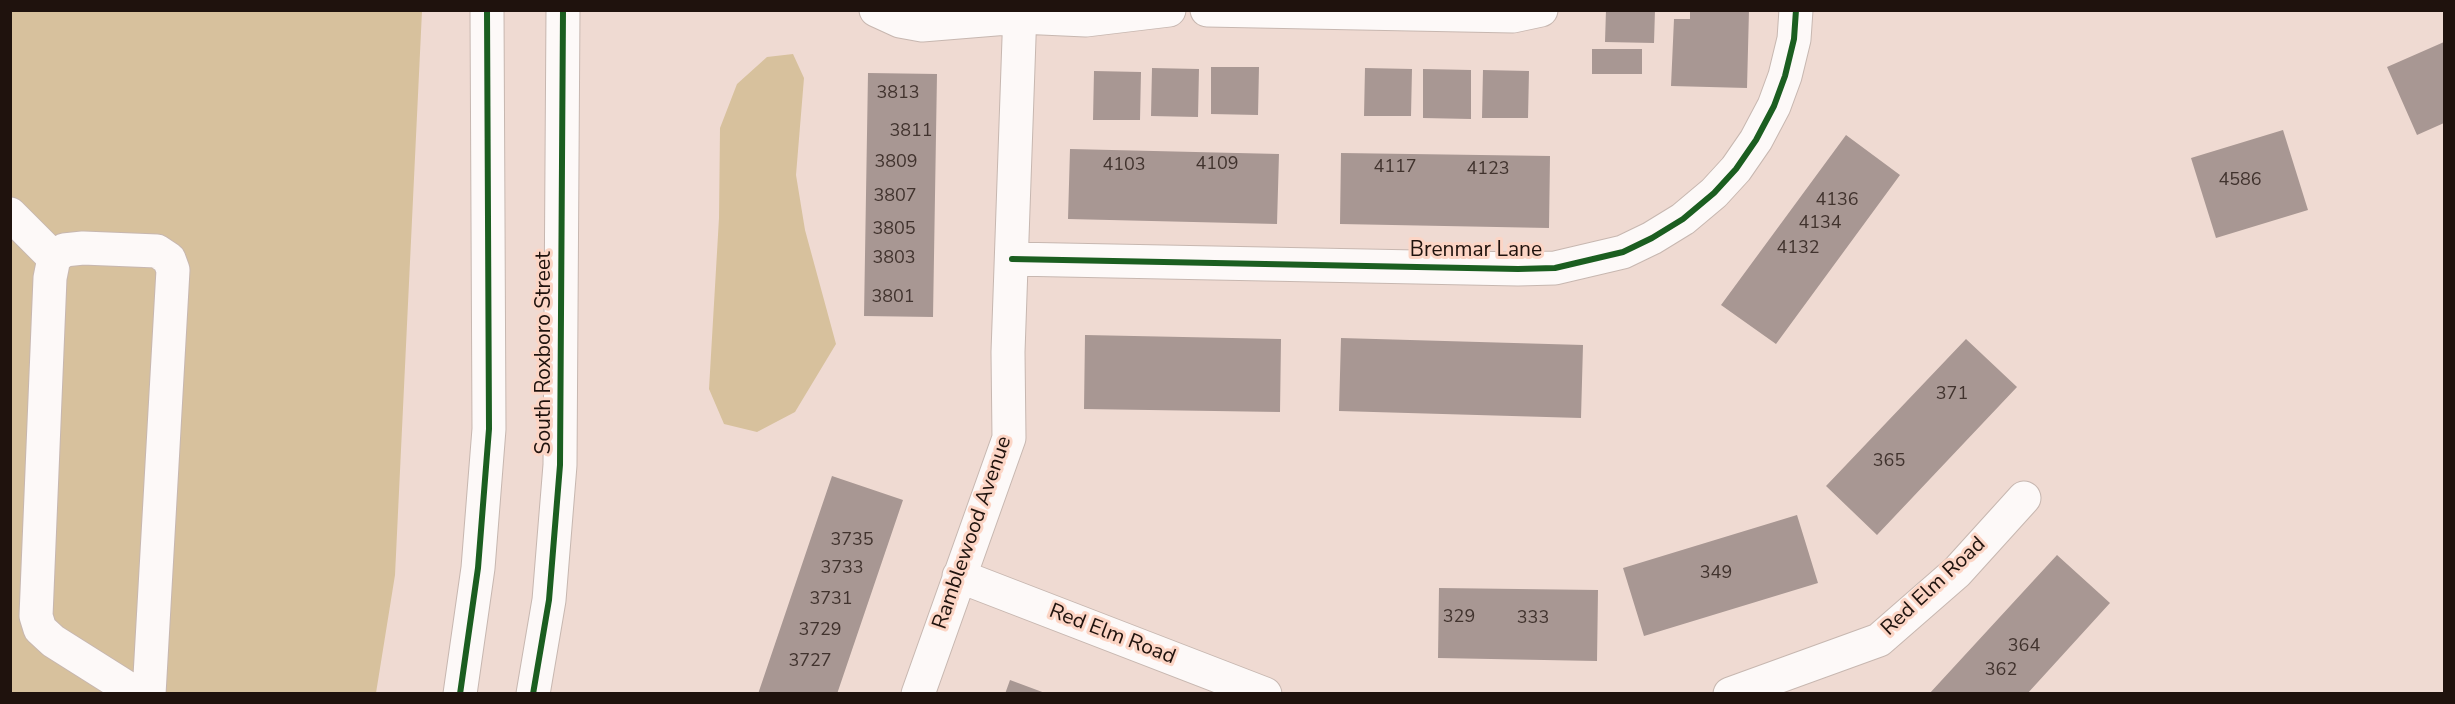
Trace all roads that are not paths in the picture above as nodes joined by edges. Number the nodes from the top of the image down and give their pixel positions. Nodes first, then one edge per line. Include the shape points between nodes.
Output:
1 (487, 10) edge
2 (563, 10) edge
3 (876, 10) edge
4 (1169, 10) edge
5 (1207, 10) edge
6 (1541, 10) edge
7 (1796, 10) edge
8 (1020, 14) edge
9 (10, 214) edge
10 (54, 258) junction
11 (1012, 259) junction
12 (2024, 498) dead end
13 (959, 576) junction
14 (137, 693) edge
15 (149, 693) edge
16 (460, 693) edge
17 (533, 693) edge
18 (918, 693) edge
19 (1265, 693) edge
20 (1730, 693) edge

1 - 16 street via 489,429 478,568
2 - 17 street, South Roxboro Street via 561,465 549,600
3 - 8 street via 900,21 922,25
4 - 8 street via 1086,20
5 - 6 street via 1513,16
7 - 11 street, Brenmar Lane via 1794,39 1782,86 1756,140 1736,169 1683,219 1623,252 1555,268 1518,269
8 - 11 street, Ramblewood Avenue
9 - 10 street
10 - 14 street via 36,616 40,629 53,641
10 - 15 street via 64,250 83,248 157,251 170,259 173,270
11 - 13 street, Ramblewood Avenue via 1009,438
12 - 20 street, Red Elm Road via 1957,572 1879,640
13 - 18 street, Ramblewood Avenue
13 - 19 street, Red Elm Road

